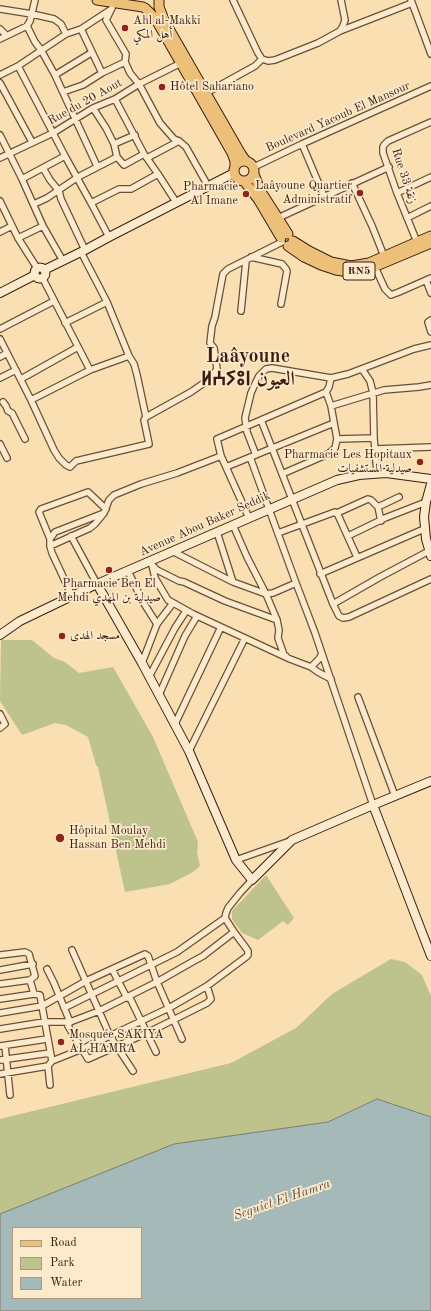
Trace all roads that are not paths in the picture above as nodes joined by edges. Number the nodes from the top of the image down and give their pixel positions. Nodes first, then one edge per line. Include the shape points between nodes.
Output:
1 (35, 0) edge
2 (97, 0) edge
3 (136, 0) edge
4 (159, 0) edge
5 (233, 0) edge
6 (341, 0) edge
7 (412, 1) edge
8 (115, 6) junction
9 (144, 8) junction
10 (0, 9) edge
11 (32, 14) junction
12 (27, 26) junction
13 (0, 29) edge
14 (81, 29) junction
15 (340, 31) junction
16 (66, 34) junction
17 (6, 35) junction
18 (0, 39) edge
19 (41, 50) junction
20 (92, 53) junction
21 (431, 54) edge
22 (262, 59) junction
23 (125, 62) junction
24 (181, 63) junction
25 (18, 66) junction
26 (102, 73) junction
27 (0, 75) edge
28 (55, 75) junction
29 (0, 83) edge
30 (139, 84) junction
31 (431, 86) edge
32 (63, 92) junction
33 (206, 93) junction
34 (115, 99) junction
35 (93, 108) junction
36 (75, 119) junction
37 (431, 122) edge
38 (53, 132) junction
39 (0, 135) edge
40 (135, 135) junction
41 (179, 141) junction
42 (32, 142) junction
43 (114, 144) junction
44 (302, 144) junction
45 (10, 153) junction
46 (65, 156) junction
47 (146, 156) junction
48 (118, 157) junction
49 (0, 158) edge
50 (97, 166) junction
51 (251, 167) junction
52 (389, 167) junction
53 (43, 168) junction
54 (234, 170) junction
55 (158, 174) junction
56 (78, 177) junction
57 (431, 177) edge
58 (22, 179) junction
59 (244, 181) junction
60 (352, 183) junction
61 (208, 186) junction
62 (59, 190) junction
63 (398, 193) junction
64 (324, 196) junction
65 (0, 201) edge
66 (176, 202) junction
67 (91, 203) junction
68 (34, 204) junction
69 (431, 206) edge
70 (278, 218) junction
71 (407, 218) junction
72 (12, 226) junction
73 (43, 226) junction
74 (0, 232) edge
75 (431, 236) edge
76 (109, 237) junction
77 (18, 238) junction
78 (286, 240) junction
79 (417, 242) junction
80 (431, 243) edge
81 (83, 251) junction
82 (384, 256) junction
83 (251, 257) junction
84 (63, 261) junction
85 (246, 261) junction
86 (375, 267) junction
87 (40, 273) junction
88 (429, 279) edge
89 (0, 293) edge
90 (431, 294) edge
91 (54, 302) junction
92 (107, 302) junction
93 (281, 304) dead end
94 (241, 311) dead end
95 (431, 320) edge
96 (65, 323) junction
97 (0, 329) edge
98 (431, 332) edge
99 (0, 339) edge
100 (431, 345) edge
101 (78, 347) junction
102 (7, 353) junction
103 (129, 356) junction
104 (0, 357) edge
105 (362, 369) junction
106 (16, 370) junction
107 (90, 370) junction
108 (0, 378) edge
109 (331, 378) junction
110 (21, 379) junction
111 (431, 385) edge
112 (326, 392) junction
113 (373, 393) junction
114 (31, 400) junction
115 (1, 401) edge
116 (330, 406) junction
117 (146, 418) junction
118 (261, 420) junction
119 (334, 423) junction
120 (246, 427) junction
121 (374, 438) junction
122 (25, 439) dead end
123 (337, 439) junction
124 (0, 444) edge
125 (431, 447) edge
126 (272, 449) junction
127 (376, 449) junction
128 (256, 455) junction
129 (221, 456) junction
130 (250, 457) junction
131 (7, 458) dead end
132 (226, 467) junction
133 (377, 473) junction
134 (282, 474) junction
135 (431, 479) edge
136 (431, 484) edge
137 (399, 497) dead end
138 (293, 499) junction
139 (426, 502) junction
140 (378, 507) junction
141 (269, 509) junction
142 (105, 511) junction
143 (337, 513) junction
144 (428, 517) edge
145 (249, 518) junction
146 (381, 521) junction
147 (302, 524) junction
148 (233, 525) junction
149 (424, 530) junction
150 (217, 532) junction
151 (278, 533) junction
152 (71, 536) junction
153 (348, 536) junction
154 (50, 539) junction
155 (50, 546) junction
156 (172, 551) junction
157 (430, 553) edge
158 (357, 557) junction
159 (151, 563) junction
160 (128, 571) junction
161 (320, 574) junction
162 (431, 579) edge
163 (233, 582) junction
164 (296, 583) junction
165 (97, 584) junction
166 (266, 594) junction
167 (72, 596) junction
168 (173, 603) junction
169 (333, 604) junction
170 (186, 611) junction
171 (197, 616) junction
172 (277, 620) junction
173 (157, 624) junction
174 (221, 627) junction
175 (0, 635) edge
176 (245, 638) junction
177 (322, 654) junction
178 (290, 659) junction
179 (142, 663) junction
180 (311, 667) junction
181 (149, 677) junction
182 (331, 679) junction
183 (159, 695) junction
184 (358, 697) dead end
185 (0, 714) edge
186 (175, 724) junction
187 (0, 728) edge
188 (189, 751) junction
189 (431, 781) edge
190 (394, 796) junction
191 (373, 804) junction
192 (292, 840) junction
193 (236, 860) junction
194 (252, 880) junction
195 (225, 918) junction
196 (234, 932) junction
197 (72, 950) dead end
198 (0, 955) edge
199 (431, 956) edge
200 (33, 964) junction
201 (151, 964) junction
202 (47, 969) dead end
203 (112, 969) junction
204 (0, 970) edge
205 (30, 980) junction
206 (86, 981) junction
207 (118, 981) junction
208 (157, 982) junction
209 (0, 984) edge
210 (207, 986) junction
211 (34, 994) junction
212 (92, 994) junction
213 (59, 996) junction
214 (128, 997) junction
215 (0, 999) edge
216 (42, 1006) junction
217 (64, 1008) junction
218 (168, 1008) junction
219 (99, 1011) junction
220 (0, 1013) edge
221 (141, 1020) junction
222 (174, 1020) junction
223 (45, 1022) junction
224 (70, 1022) junction
225 (0, 1028) edge
226 (147, 1033) junction
227 (110, 1036) junction
228 (47, 1039) junction
229 (182, 1039) dead end
230 (2, 1046) edge
231 (117, 1047) junction
232 (82, 1049) junction
233 (156, 1052) dead end
234 (50, 1053) junction
235 (3, 1059) edge
236 (52, 1061) junction
237 (48, 1066) junction
238 (133, 1071) dead end
239 (8, 1073) junction
240 (0, 1074) edge
241 (50, 1085) dead end
242 (10, 1095) dead end

1 - 11 street
2 - 8 main road
3 - 9 main road
4 - 9 main road, RN5 via 152,8
4 - 33 main road, RN5 via 165,22
5 - 22 street
6 - 15 street via 344,20
7 - 15 street
7 - 21 street
8 - 9 main road
8 - 14 street
8 - 23 street via 106,20 126,54
9 - 24 main road via 156,20
10 - 11 street
11 - 12 street
11 - 16 street via 58,21
12 - 17 street
12 - 19 street via 34,42
13 - 17 street
14 - 16 street
14 - 20 street
15 - 22 street via 275,60
16 - 19 street
17 - 18 street
19 - 25 street
19 - 28 street
20 - 26 street
20 - 28 street
22 - 33 street
23 - 26 street
23 - 30 street
24 - 30 street, Rue du 20 Aout
24 - 54 main road via 232,153 235,161
25 - 27 street
25 - 38 street
26 - 32 street via 83,85
28 - 32 street
29 - 42 street
30 - 34 street, Rue du 20 Aout
30 - 41 street via 160,123
31 - 44 street, Boulevard Yacoub El Mansour
32 - 36 street
33 - 51 main road, RN5
34 - 35 street, Rue du 20 Aout
34 - 40 street
35 - 36 street, Rue du 20 Aout
35 - 43 street
36 - 38 street, Rue du 20 Aout
36 - 50 street
37 - 52 street, Rue 33 زنقة via 384,145 383,153
38 - 42 street, Rue du 20 Aout
38 - 46 street
39 - 45 street
40 - 43 street
40 - 47 street
41 - 47 street
41 - 61 street via 186,147
42 - 45 street, Rue du 20 Aout
43 - 48 street
44 - 51 street, Boulevard Yacoub El Mansour
44 - 64 street
45 - 49 street, Rue du 20 Aout
45 - 58 street
46 - 53 street
46 - 56 street
47 - 48 street via 124,165
47 - 55 street
48 - 50 street
50 - 56 street
51 - 54 main road via 240,162
51 - 59 main road via 250,179
51 - 70 main road, RN5 via 260,190
52 - 60 street
52 - 63 street, Rue 33 زنقة
53 - 58 street
53 - 62 street
54 - 59 main road, RN5 via 238,179
54 - 61 street
55 - 66 street
55 - 67 street via 132,189 120,189
56 - 62 street
56 - 67 street
57 - 63 street
58 - 68 street
59 - 78 main road, RN5
60 - 64 street
60 - 82 street
61 - 66 street
62 - 68 street
62 - 81 street
63 - 71 street, Rue 33 زنقة
64 - 70 street
65 - 72 street
66 - 76 street
67 - 76 street
68 - 73 street
69 - 71 street
70 - 78 main road, RN5
71 - 79 street, Rue 33 زنقة
72 - 74 street
72 - 77 street
73 - 77 street
73 - 84 street
75 - 79 main road, RN5
76 - 81 street
77 - 87 street
78 - 82 main road, RN5 via 338,264 358,265
78 - 83 street
78 - 86 main road, RN5 via 312,262 336,270 355,272
79 - 82 main road, RN5
80 - 86 main road, RN5
81 - 84 street
81 - 92 street
83 - 85 street
83 - 93 street via 282,264 286,269
84 - 87 street
85 - 94 street
85 - 117 street via 226,270 222,276 210,343 214,348 217,369 211,378 191,392
86 - 88 street via 385,289 391,295
87 - 89 street
87 - 91 street
88 - 90 street
91 - 96 street
91 - 97 street
92 - 96 street
92 - 103 street
95 - 98 street via 428,322
96 - 101 street
99 - 102 street
100 - 105 street
101 - 107 street
101 - 110 street
102 - 104 street
102 - 106 street
103 - 107 street
103 - 117 street via 137,375
105 - 109 street
105 - 113 street via 370,381
106 - 108 street
106 - 110 street
107 - 114 street
109 - 112 street
109 - 120 street via 266,369 259,376 251,393 245,418
110 - 114 street
111 - 113 street
112 - 116 street
112 - 118 street
113 - 116 street
113 - 121 street
114 - 117 street via 56,454 70,467 76,461 149,444 144,420
115 - 122 street via 8,411 12,412
116 - 119 street
118 - 120 street
118 - 126 street
119 - 123 street
119 - 126 street
120 - 128 street
120 - 129 street via 217,439
121 - 123 street
121 - 127 street
123 - 134 street via 332,451
124 - 131 street
125 - 127 street
126 - 128 street
126 - 134 street
127 - 133 street
128 - 130 street
129 - 132 street
129 - 142 street via 114,495 108,500
130 - 132 street
130 - 141 street
132 - 145 street
133 - 135 street, Avenue Abou Baker Seddik
133 - 138 street, Avenue Abou Baker Seddik via 337,480
134 - 138 street
136 - 139 street
137 - 140 street
138 - 141 street, Avenue Abou Baker Seddik
138 - 147 street
139 - 144 street
139 - 146 street
140 - 143 street via 368,499
140 - 146 street
141 - 145 street, Avenue Abou Baker Seddik
141 - 151 street
142 - 152 street via 90,528
142 - 154 street via 55,532
142 - 154 street via 88,492 41,509 39,512
143 - 147 street via 333,512
143 - 153 street
144 - 149 street
145 - 148 street, Avenue Abou Baker Seddik
146 - 153 street
147 - 151 street
147 - 161 street
148 - 150 street, Avenue Abou Baker Seddik
148 - 166 street
149 - 157 street
149 - 158 street
150 - 156 street, Avenue Abou Baker Seddik
150 - 163 street
151 - 164 street
152 - 155 street
152 - 165 street
153 - 158 street
154 - 155 street
155 - 167 street
156 - 159 street, Avenue Abou Baker Seddik
156 - 163 street
157 - 169 street via 380,576
158 - 161 street
159 - 160 street, Avenue Abou Baker Seddik
159 - 168 street via 158,584 168,600
159 - 172 street via 157,570 179,581
160 - 165 street, Avenue Abou Baker Seddik
160 - 173 street
161 - 169 street
162 - 169 street via 349,617 339,616
163 - 166 street
164 - 166 street
164 - 177 street
165 - 167 street, Avenue Abou Baker Seddik
165 - 179 street
166 - 172 street
167 - 175 street, Avenue Abou Baker Seddik via 20,621
168 - 170 street
168 - 173 street
170 - 171 street
170 - 181 street
171 - 174 street
171 - 183 street via 185,636
172 - 178 street via 278,638 284,655
173 - 179 street
174 - 176 street
174 - 186 street
176 - 178 street
176 - 188 street
177 - 180 street
177 - 182 street
178 - 180 street
179 - 181 street
180 - 182 street
181 - 183 street
182 - 191 street
183 - 186 street
184 - 190 street
185 - 187 street via 5,724
186 - 188 street
188 - 193 street
189 - 190 street
190 - 191 street
191 - 192 street
191 - 199 street
192 - 193 street
192 - 194 street
193 - 194 street
194 - 195 street via 228,908
195 - 196 street
195 - 201 street via 177,952
196 - 208 street via 203,956
196 - 210 street via 248,951 248,955
197 - 206 street
198 - 200 street via 27,952
200 - 204 street
200 - 205 street via 35,976
201 - 203 street via 145,954
201 - 207 street
201 - 208 street
202 - 213 street
203 - 206 street
203 - 207 street
205 - 209 street
205 - 211 street
206 - 212 street
206 - 213 street
207 - 212 street
207 - 214 street
208 - 214 street
208 - 218 street
210 - 218 street
210 - 222 street via 210,1001
211 - 215 street
211 - 216 street via 40,995
212 - 217 street
212 - 219 street
213 - 216 street
213 - 217 street
214 - 219 street
214 - 221 street
216 - 220 street
216 - 223 street
217 - 224 street
218 - 221 street
218 - 222 street
219 - 224 street
219 - 227 street
221 - 226 street
221 - 227 street
222 - 226 street
222 - 229 street
223 - 224 street
223 - 225 street
223 - 228 street
224 - 232 street via 68,1026
226 - 231 street
226 - 233 street
227 - 231 street
227 - 232 street
228 - 230 street
228 - 234 street
230 - 235 street
231 - 232 street via 88,1059
231 - 238 street
232 - 236 street
234 - 235 street
234 - 236 street
235 - 239 street
236 - 237 street
237 - 239 street
237 - 241 street
239 - 240 street
239 - 242 street

